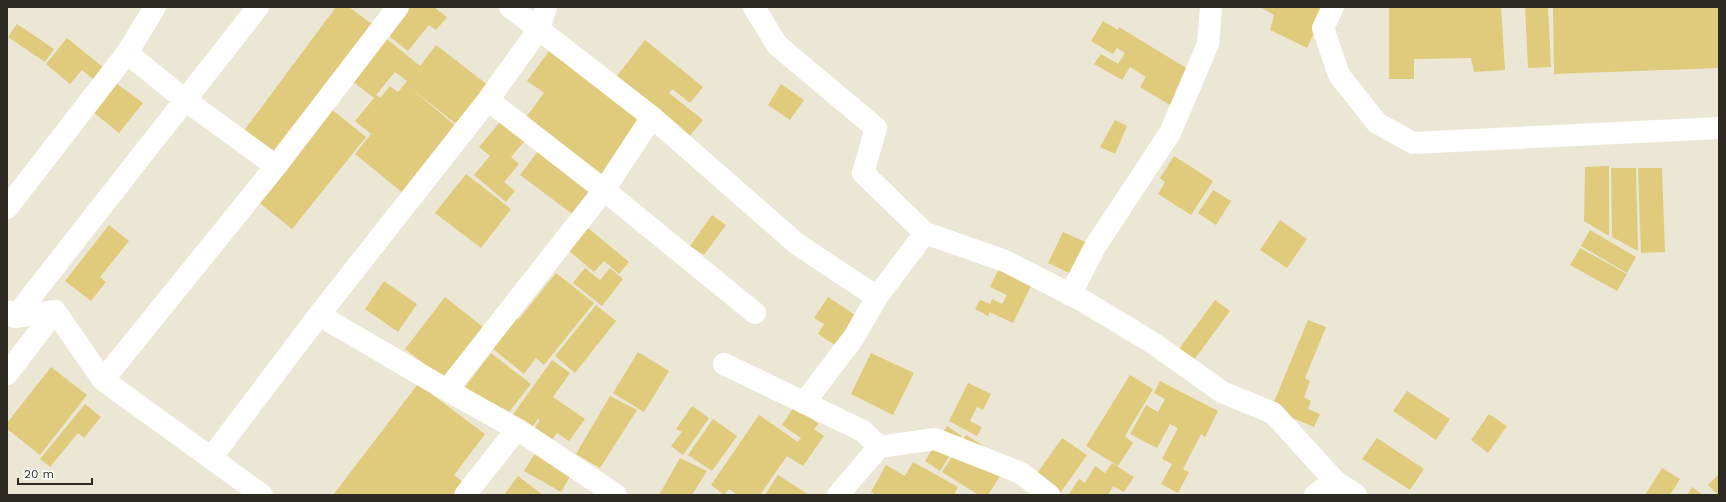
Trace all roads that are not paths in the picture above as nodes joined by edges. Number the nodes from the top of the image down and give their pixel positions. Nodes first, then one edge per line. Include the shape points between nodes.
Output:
1 (155, 7) edge
2 (258, 7) edge
3 (398, 7) edge
4 (510, 7) edge
5 (546, 7) edge
6 (754, 7) edge
7 (1211, 7) edge
8 (1334, 7) edge
9 (539, 29) junction
10 (127, 53) junction
11 (185, 100) junction
12 (488, 100) junction
13 (652, 117) junction
14 (1719, 128) edge
15 (276, 166) junction
16 (604, 190) junction
17 (7, 208) edge
18 (925, 233) junction
19 (1070, 295) junction
20 (877, 297) junction
21 (55, 312) junction
22 (755, 313) dead end
23 (11, 314) edge
24 (319, 315) junction
25 (724, 364) dead end
26 (7, 374) edge
27 (103, 380) junction
28 (446, 390) junction
29 (804, 403) junction
30 (517, 428) junction
31 (879, 447) junction
32 (211, 458) junction
33 (1335, 481) junction
34 (262, 495) edge
35 (464, 495) edge
36 (616, 495) edge
37 (838, 495) edge
38 (1049, 495) edge
39 (1315, 495) edge
40 (1356, 495) edge

1 - 10 street
2 - 11 street
3 - 15 street
4 - 9 street
5 - 9 street
6 - 18 street via 777,45 876,128 863,173
7 - 19 street via 1208,44 1170,133 1096,245
8 - 14 street via 1323,28 1339,75 1377,123 1413,143
9 - 12 street
9 - 13 street
10 - 11 street
10 - 17 street
11 - 15 street
11 - 23 street
12 - 16 street
12 - 24 street
13 - 16 street
13 - 20 street via 797,244
15 - 27 street
16 - 22 street
16 - 28 street
18 - 19 street via 1005,261
18 - 20 street
19 - 33 street via 1153,343 1222,392 1273,413
20 - 29 street via 854,337
21 - 23 street
21 - 26 street
21 - 27 street
24 - 28 street
24 - 32 street
25 - 29 street
27 - 32 street
28 - 30 street
29 - 31 street via 863,431
30 - 35 street
30 - 36 street
31 - 37 street
31 - 38 street via 935,439 1021,473
32 - 34 street
33 - 39 street
33 - 40 street

